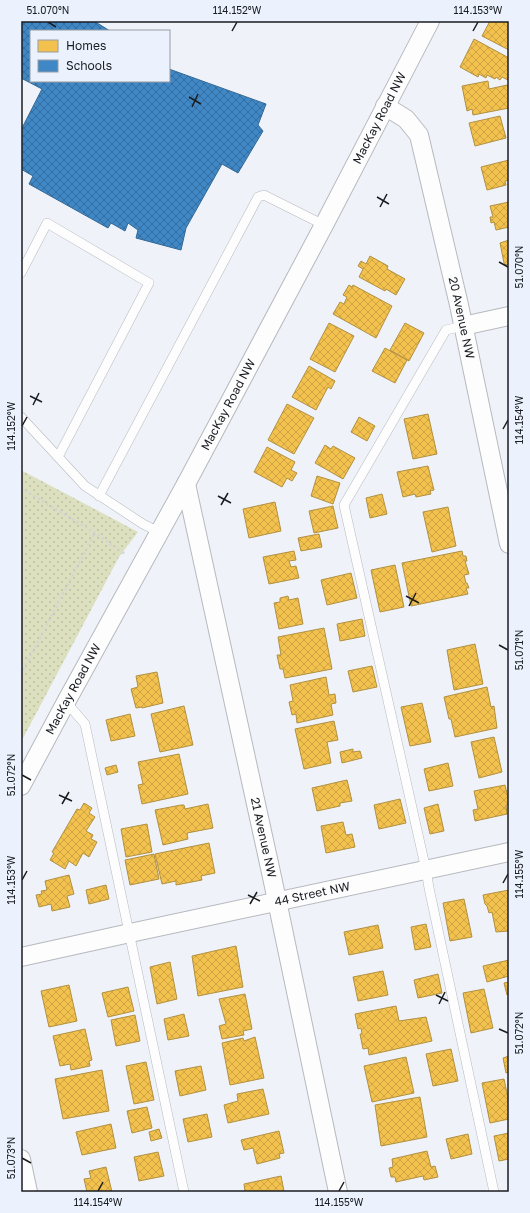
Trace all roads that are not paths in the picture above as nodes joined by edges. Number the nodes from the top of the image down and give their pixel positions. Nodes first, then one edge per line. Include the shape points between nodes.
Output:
1 (430, 21) edge
2 (385, 106) junction
3 (324, 225) junction
4 (21, 273) edge
5 (509, 316) edge
6 (463, 326) junction
7 (21, 417) edge
8 (58, 457) junction
9 (186, 484) junction
10 (100, 496) junction
11 (159, 532) junction
12 (509, 544) edge
13 (66, 702) junction
14 (21, 786) edge
15 (509, 852) edge
16 (426, 870) junction
17 (277, 902) junction
18 (130, 933) junction
19 (21, 957) edge
20 (21, 1159) edge
21 (28, 1192) edge
22 (184, 1192) edge
23 (338, 1192) edge
24 (494, 1192) edge

1 - 2 street, MacKay Road NW
2 - 3 street, MacKay Road NW
2 - 6 street, 20 Avenue NW via 406,119 419,135
3 - 9 street, MacKay Road NW
3 - 10 lane via 264,195 258,197
4 - 8 lane via 47,223 149,283
5 - 6 street
6 - 12 street, 20 Avenue NW
6 - 16 lane via 446,330 344,505
7 - 8 lane
8 - 10 lane via 85,486
9 - 11 street, MacKay Road NW
9 - 17 street, 21 Avenue NW
10 - 11 lane
11 - 13 street, MacKay Road NW
13 - 14 street, MacKay Road NW
13 - 18 lane via 85,724
15 - 16 street, 44 Street NW
16 - 17 street, 44 Street NW
16 - 24 lane
17 - 18 street, 44 Street NW
17 - 23 street, 21 Avenue NW
18 - 19 street, 44 Street NW
18 - 22 lane
20 - 21 street

